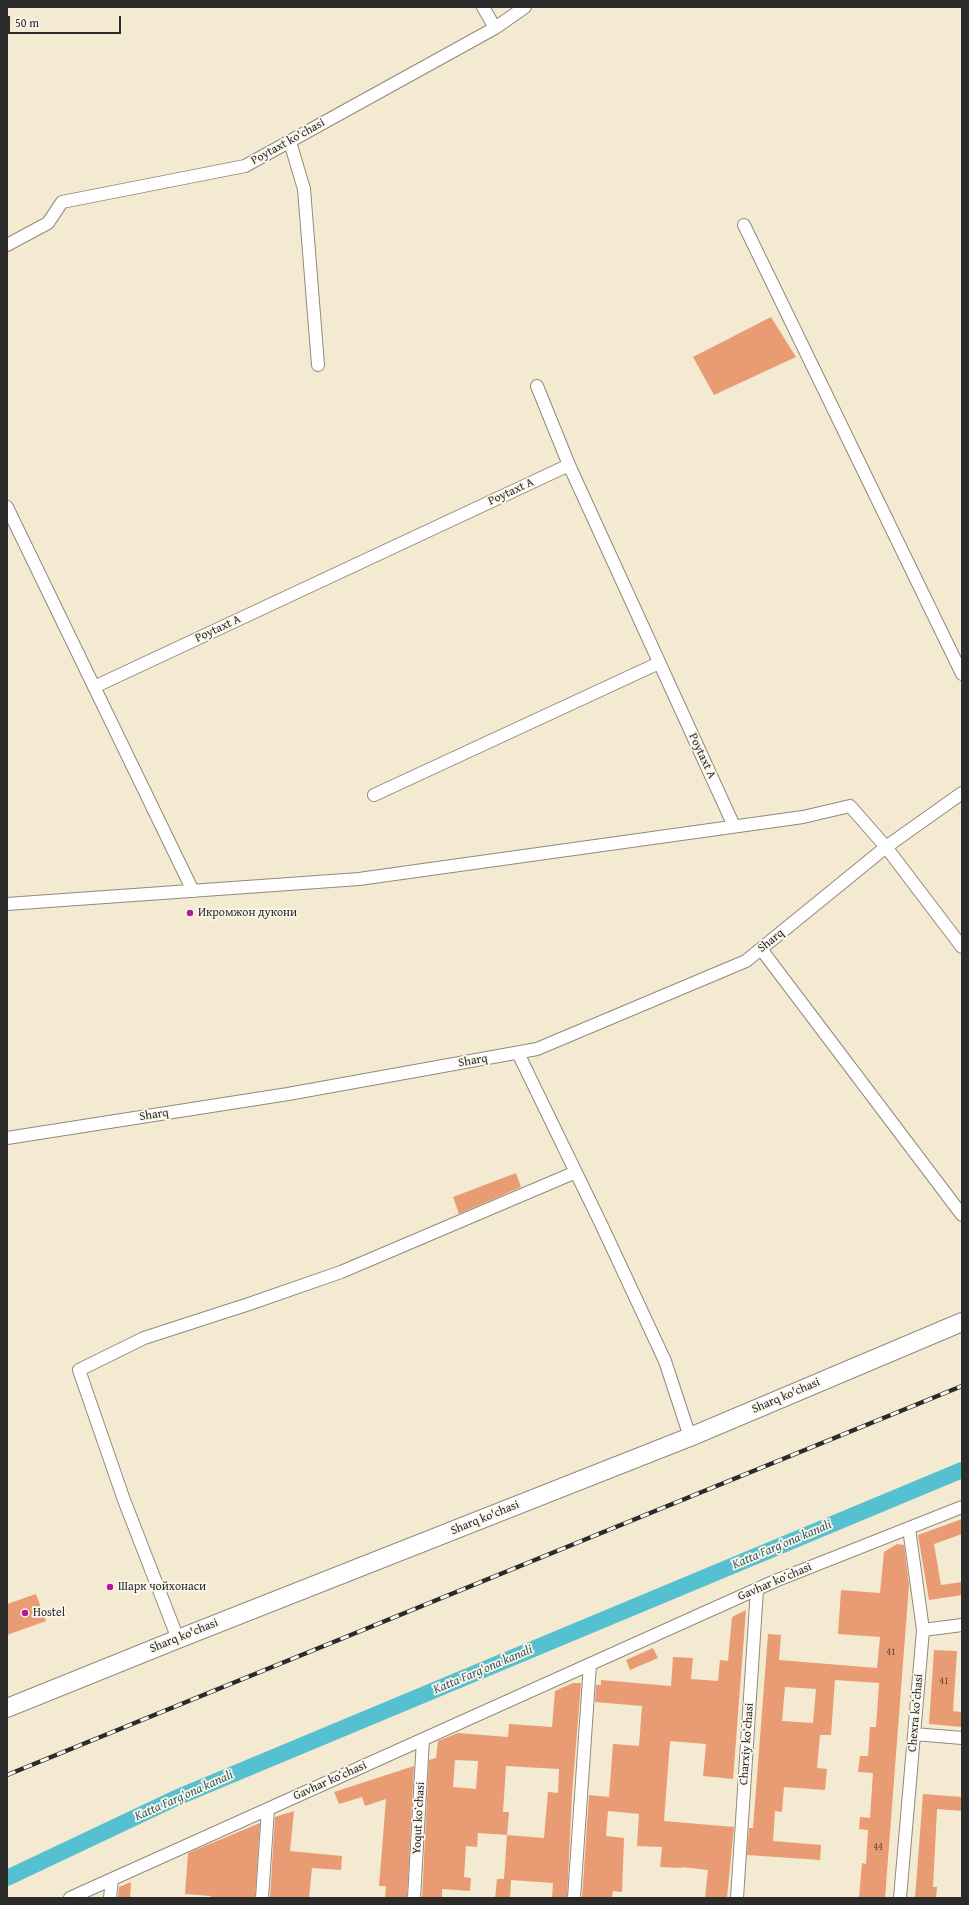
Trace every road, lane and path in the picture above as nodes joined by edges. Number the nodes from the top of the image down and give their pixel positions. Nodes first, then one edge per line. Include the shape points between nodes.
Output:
1 (483, 7) edge
2 (524, 7) edge
3 (495, 28) junction
4 (290, 142) junction
5 (744, 225) dead end
6 (7, 245) edge
7 (318, 365) dead end
8 (538, 386) dead end
9 (569, 465) junction
10 (7, 508) edge
11 (659, 663) junction
12 (962, 674) edge
13 (94, 687) junction
14 (962, 793) edge
15 (374, 795) dead end
16 (734, 826) junction
17 (886, 847) junction
18 (193, 891) junction
19 (7, 904) edge
20 (962, 947) edge
21 (761, 949) junction
22 (518, 1053) junction
23 (7, 1138) edge
24 (576, 1172) junction
25 (962, 1215) edge
26 (962, 1322) edge
27 (690, 1437) junction
28 (962, 1507) edge
29 (909, 1528) junction
30 (757, 1589) junction
31 (962, 1625) edge
32 (923, 1630) junction
33 (178, 1638) junction
34 (590, 1664) junction
35 (7, 1708) edge
36 (914, 1734) junction
37 (962, 1738) edge
38 (423, 1739) junction
39 (268, 1809) junction
40 (112, 1879) junction
41 (70, 1898) edge
42 (110, 1898) edge
43 (262, 1898) edge
44 (414, 1898) edge
45 (574, 1898) edge
46 (737, 1898) edge
47 (900, 1898) edge

1 - 3 street
2 - 3 street, Poytaxt ko'chasi
3 - 4 street, Poytaxt ko'chasi
4 - 6 street, Poytaxt ko'chasi via 245,166 62,202 48,223
4 - 7 street via 304,189
5 - 12 street
8 - 9 street
9 - 11 street, Poytaxt A
9 - 13 street, Poytaxt A
10 - 13 street
11 - 15 street
11 - 16 street, Poytaxt A
13 - 18 street
14 - 17 street, Sharq
16 - 17 street via 803,817 850,806
16 - 18 street via 359,879
17 - 20 street
17 - 21 street, Sharq
18 - 19 street
21 - 22 street, Sharq via 746,961 538,1049
21 - 25 street
22 - 23 street, Sharq via 288,1094
22 - 24 street
24 - 27 street via 665,1361
24 - 33 street via 341,1272 144,1338 79,1370 124,1500
26 - 27 main road, Sharq ko'chasi
27 - 33 main road, Sharq ko'chasi
28 - 29 street, Gavhar koʻchasi
29 - 30 street, Gavhar koʻchasi
29 - 32 street, Chexra koʻchasi
30 - 34 street, Gavhar koʻchasi
30 - 46 street, Charxiy koʻchasi
31 - 32 street
32 - 36 street, Chexra koʻchasi
33 - 35 main road, Sharq ko'chasi
34 - 38 street, Gavhar koʻchasi
34 - 45 street
36 - 37 street
36 - 47 street, Chexra koʻchasi
38 - 39 street, Gavhar koʻchasi
38 - 44 street, Yoqut koʻchasi
39 - 40 street, Gavhar koʻchasi
39 - 43 street
40 - 41 street, Gavhar koʻchasi
40 - 42 street

